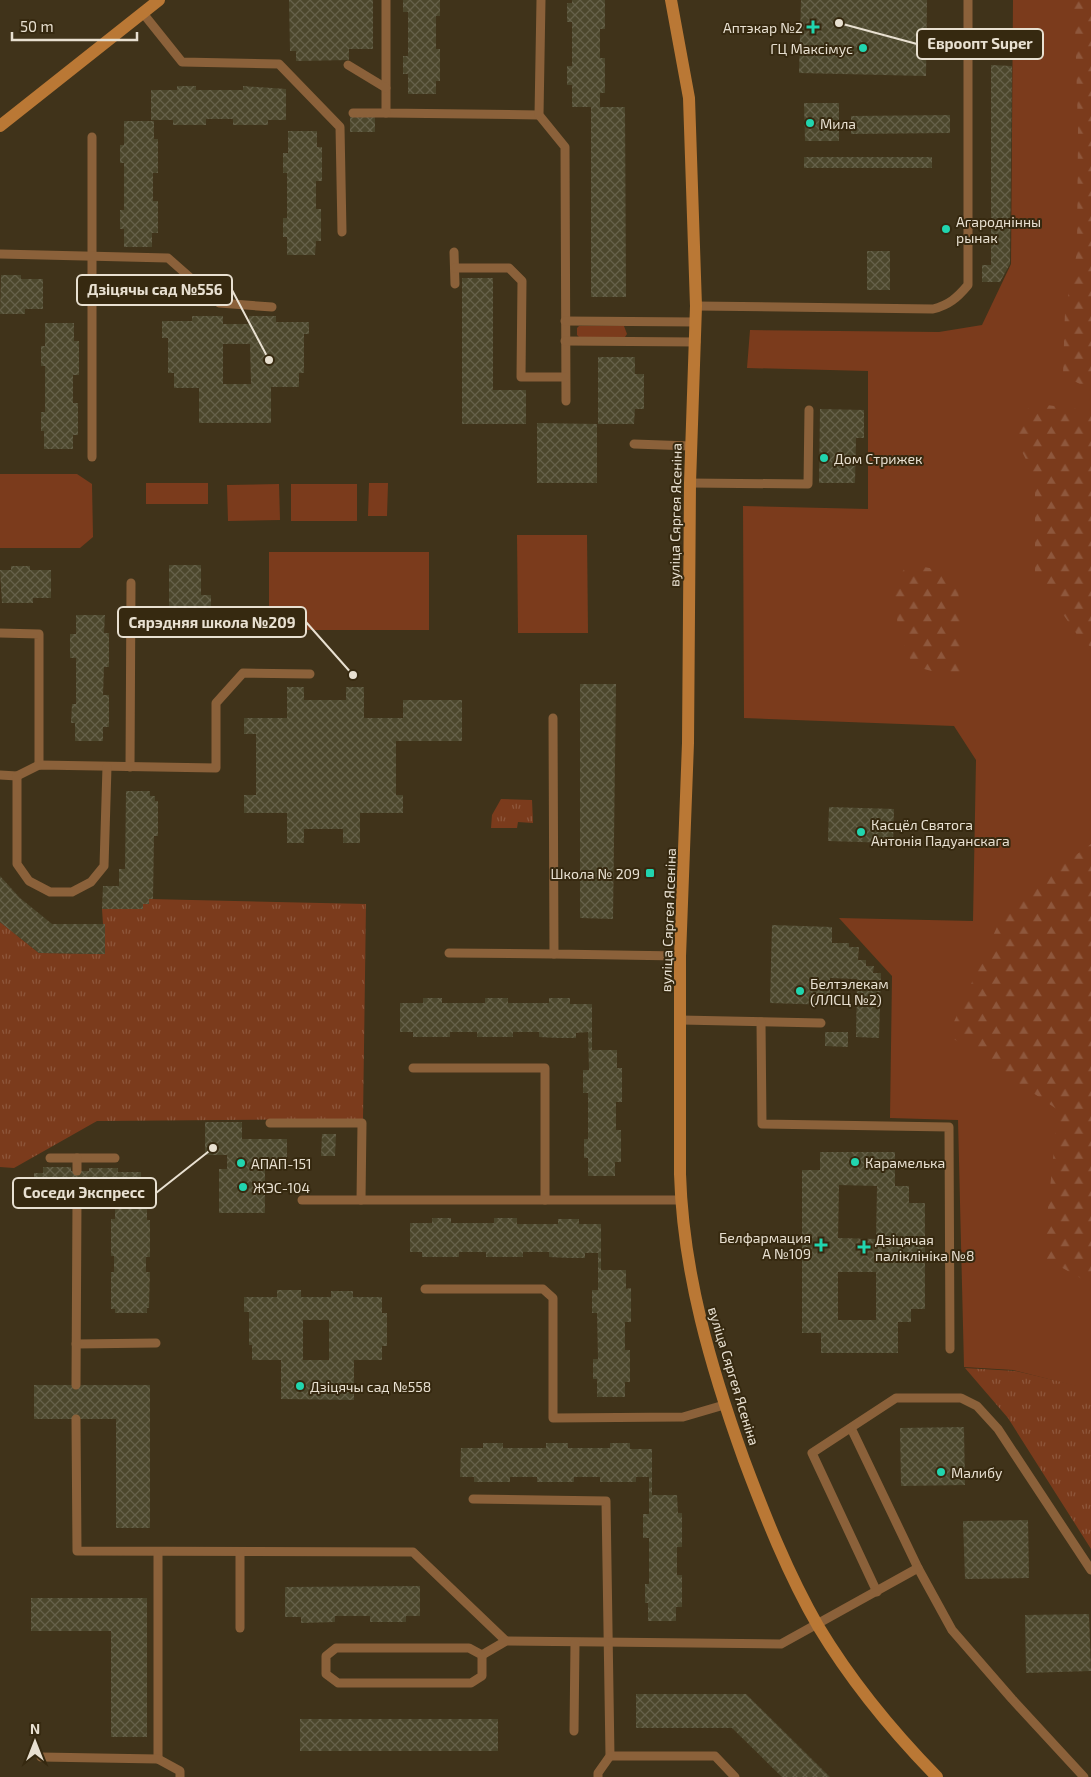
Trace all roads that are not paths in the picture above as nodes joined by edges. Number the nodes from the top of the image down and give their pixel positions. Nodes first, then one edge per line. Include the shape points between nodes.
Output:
1 (159, 0) edge
2 (386, 0) edge
3 (541, 0) edge
4 (671, 0) edge
5 (968, 0) edge
6 (142, 12) junction
7 (348, 64) dead end
8 (386, 88) junction
9 (352, 113) dead end
10 (386, 113) junction
11 (539, 115) junction
12 (0, 126) edge
13 (92, 137) dead end
14 (342, 232) dead end
15 (454, 252) dead end
16 (0, 254) edge
17 (92, 258) junction
18 (455, 268) junction
19 (455, 284) dead end
20 (696, 306) junction
21 (272, 307) dead end
22 (565, 320) junction
23 (696, 322) junction
24 (565, 341) junction
25 (696, 342) junction
26 (565, 377) junction
27 (566, 401) dead end
28 (810, 410) dead end
29 (634, 444) dead end
30 (692, 446) junction
31 (92, 457) dead end
32 (690, 483) junction
33 (130, 583) dead end
34 (0, 633) edge
35 (310, 674) dead end
36 (553, 718) dead end
37 (39, 765) junction
38 (107, 767) junction
39 (130, 767) junction
40 (0, 775) edge
41 (17, 776) junction
42 (449, 953) dead end
43 (554, 954) junction
44 (680, 956) junction
45 (681, 1020) junction
46 (761, 1022) junction
47 (821, 1023) dead end
48 (413, 1068) dead end
49 (270, 1123) dead end
50 (50, 1158) dead end
51 (77, 1158) junction
52 (115, 1158) dead end
53 (77, 1171) dead end
54 (77, 1200) dead end
55 (302, 1200) dead end
56 (361, 1200) junction
57 (545, 1200) junction
58 (681, 1200) junction
59 (425, 1289) dead end
60 (156, 1343) dead end
61 (76, 1344) junction
62 (950, 1348) dead end
63 (76, 1385) dead end
64 (724, 1405) junction
65 (76, 1419) dead end
66 (851, 1428) junction
67 (472, 1499) dead end
68 (158, 1552) junction
69 (240, 1552) junction
70 (918, 1568) junction
71 (1091, 1570) edge
72 (877, 1592) junction
73 (818, 1625) junction
74 (240, 1628) dead end
75 (506, 1641) junction
76 (609, 1642) junction
77 (575, 1643) junction
78 (482, 1655) junction
79 (574, 1731) dead end
80 (610, 1756) junction
81 (41, 1757) dead end
82 (158, 1759) junction
83 (180, 1777) edge
84 (598, 1777) edge
85 (735, 1777) edge
86 (937, 1777) edge
87 (1084, 1777) edge

1 - 6 main road
2 - 8 lane
3 - 11 lane
4 - 20 main road, вуліца Сяргея Ясеніна via 688,98
5 - 20 lane via 968,285 946,306 933,309
6 - 12 main road
6 - 14 lane via 182,62 278,64 340,127
7 - 8 lane
8 - 10 lane
9 - 10 lane
10 - 11 lane
11 - 22 lane via 565,147
13 - 17 lane
15 - 18 lane
16 - 17 lane
17 - 21 lane via 168,258 219,303
17 - 31 lane
18 - 19 lane
18 - 26 lane via 509,268 522,281 521,377
20 - 23 main road, вуліца Сяргея Ясеніна
22 - 23 lane
22 - 24 lane
23 - 25 main road, вуліца Сяргея Ясеніна
24 - 25 lane
24 - 26 lane
25 - 30 main road, вуліца Сяргея Ясеніна
26 - 27 lane
28 - 32 lane via 808,484
29 - 30 lane
30 - 32 main road, вуліца Сяргея Ясеніна
32 - 44 main road, вуліца Сяргея Ясеніна via 688,743
33 - 39 lane
34 - 37 lane via 39,634
35 - 39 lane via 243,673 216,703 216,768
36 - 43 lane
37 - 38 lane
37 - 41 lane
38 - 39 lane
38 - 41 lane via 104,866 91,882 72,892 50,892 29,881 17,864
40 - 41 lane
42 - 43 lane
43 - 44 lane
44 - 45 main road, вуліца Сяргея Ясеніна
45 - 46 lane
45 - 58 main road, вуліца Сяргея Ясеніна
46 - 47 lane
46 - 62 lane via 762,1124 949,1127
48 - 57 lane via 545,1068
49 - 56 lane via 362,1123
50 - 51 lane
51 - 52 lane
51 - 53 lane
54 - 61 lane
55 - 56 lane
56 - 57 lane
57 - 58 lane
58 - 64 main road, вуліца Сяргея Ясеніна via 696,1303
59 - 64 lane via 543,1289 553,1298 553,1418 683,1416
60 - 61 lane
61 - 63 lane
64 - 73 main road, вуліца Сяргея Ясеніна via 764,1516
65 - 68 lane via 78,1551
66 - 70 lane
66 - 71 lane via 896,1398 961,1398 977,1406 998,1429
66 - 72 lane via 812,1453
67 - 76 lane via 606,1501
68 - 69 lane
68 - 82 lane
69 - 74 lane
69 - 75 lane via 413,1552
70 - 72 lane
70 - 87 lane via 952,1630
72 - 73 lane
73 - 76 lane via 781,1644
73 - 86 main road, вуліца Сяргея Ясеніна via 880,1715
75 - 77 lane
75 - 78 lane
76 - 77 lane
76 - 80 lane
77 - 79 lane
78 - 78 lane via 482,1676 471,1683 338,1682 326,1674 326,1656 336,1648 469,1648
80 - 84 lane
80 - 85 lane via 715,1756
81 - 82 lane
82 - 83 lane via 180,1771

